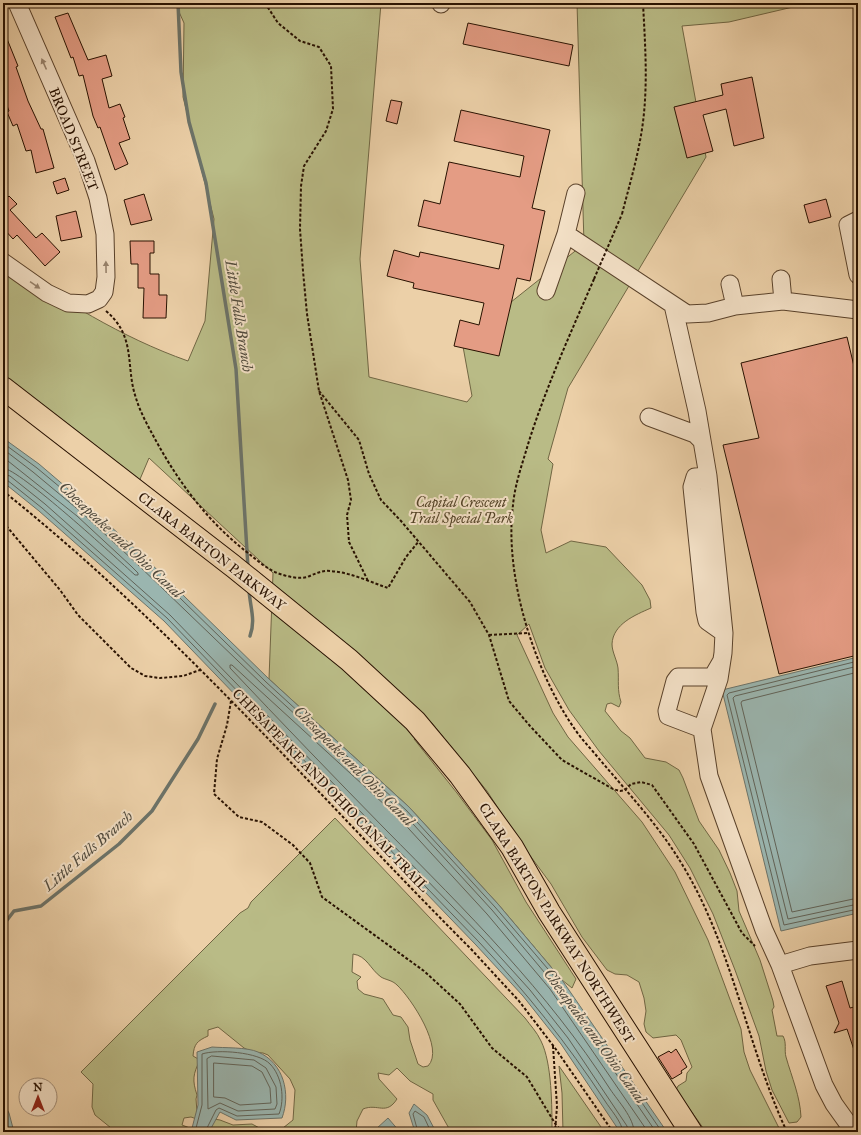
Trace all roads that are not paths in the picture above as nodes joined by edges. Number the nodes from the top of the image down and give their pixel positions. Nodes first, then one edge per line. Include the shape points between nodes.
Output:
1 (17, 3) edge
2 (576, 193) dead end
3 (858, 220) edge
4 (566, 234) junction
5 (3, 262) edge
6 (858, 275) edge
7 (781, 279) dead end
8 (730, 284) dead end
9 (546, 291) dead end
10 (783, 301) junction
11 (673, 305) junction
12 (735, 306) junction
13 (858, 310) edge
14 (3, 388) edge
15 (650, 417) dead end
16 (702, 442) junction
17 (722, 658) junction
18 (415, 721) joint
19 (702, 729) junction
20 (858, 950) edge
21 (780, 965) junction
22 (690, 1132) edge
23 (854, 1132) edge

5 -> 1 street, BROAD STREET via 47,293 68,303 95,302 104,292 105,234 98,198 86,161
2 - 4 street
3 - 6 street via 848,225
4 - 9 street
4 - 11 street
7 - 10 street
8 - 12 street
10 - 12 street
10 - 13 street
11 - 12 street via 687,314 708,313
11 - 16 street via 698,411
14 - 18 highway, CLARA BARTON PARKWAY via 233,566 349,660
15 - 16 street via 695,434
16 - 17 street via 708,476 724,634
17 - 19 street via 719,679
17 - 19 street via 711,677 683,677 675,681 668,716
18 - 22 highway, CLARA BARTON PARKWAY NORTHWEST via 460,775 512,847 550,912
19 - 21 street via 709,776 764,930
20 - 21 street via 825,953
21 - 23 street via 826,1089

